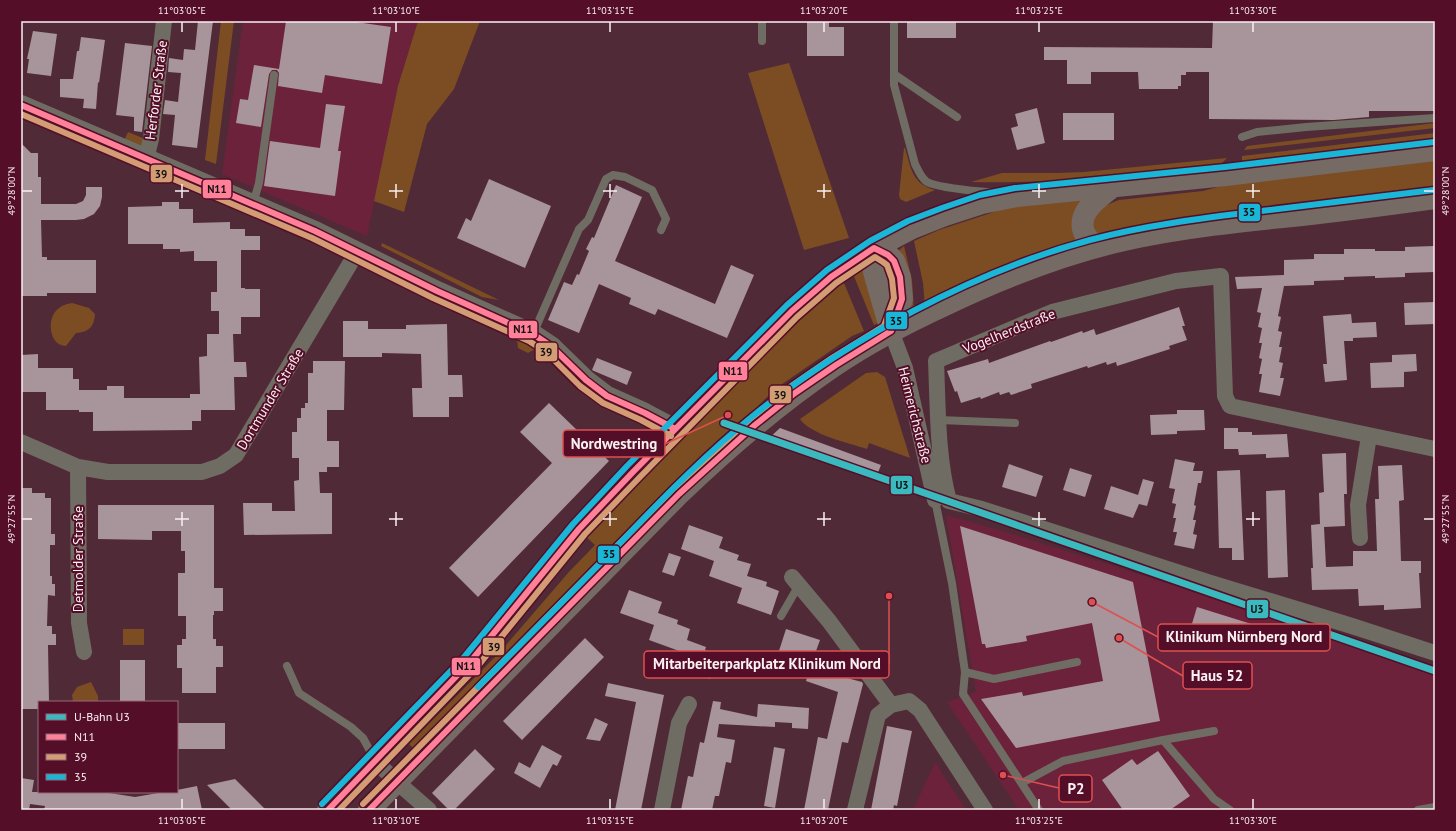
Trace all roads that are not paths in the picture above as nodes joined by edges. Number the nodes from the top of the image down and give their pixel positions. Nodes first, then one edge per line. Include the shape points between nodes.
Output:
1 (164, 21) edge
2 (762, 21) edge
3 (894, 21) edge
4 (762, 41) dead end
5 (894, 74) junction
6 (274, 75) dead end
7 (21, 105) edge
8 (958, 116) dead end
9 (1435, 118) edge
10 (1242, 137) dead end
11 (1435, 150) edge
12 (146, 159) junction
13 (1112, 187) junction
14 (1017, 196) junction
15 (1435, 198) edge
16 (253, 205) junction
17 (661, 230) dead end
18 (1100, 246) junction
19 (874, 248) junction
20 (357, 252) junction
21 (892, 331) junction
22 (533, 334) junction
23 (939, 420) junction
24 (1015, 423) dead end
25 (675, 429) junction
26 (1369, 436) junction
27 (21, 442) edge
28 (1435, 449) edge
29 (78, 467) junction
30 (942, 500) junction
31 (1360, 538) dead end
32 (796, 581) joint
33 (780, 616) dead end
34 (84, 652) dead end
35 (1435, 653) edge
36 (1078, 662) dead end
37 (287, 666) dead end
38 (966, 672) junction
39 (689, 704) dead end
40 (891, 705) junction
41 (1214, 731) dead end
42 (1163, 740) junction
43 (376, 761) junction
44 (397, 782) junction
45 (1022, 783) junction
46 (1435, 807) edge
47 (328, 810) edge
48 (369, 810) edge
49 (429, 810) edge
50 (662, 810) edge
51 (855, 810) edge
52 (985, 810) edge
53 (1039, 810) edge
54 (1230, 810) edge
55 (1418, 810) edge

1 - 12 street, Herforder Straße via 151,139
2 - 4 lane
3 - 5 lane
5 - 8 lane
5 - 14 lane via 894,85 905,131 915,164 926,181 937,185
6 - 16 lane via 259,183
7 - 12 street
9 - 10 lane via 1306,127 1258,132
11 - 13 main road
12 - 16 street
13 - 14 main road
13 - 18 main road via 1088,209 1083,219 1086,238
14 - 19 main road via 945,214
15 - 18 main road via 1204,226
16 - 20 street
17 - 22 lane via 666,219 652,190 625,177 614,175 606,179 588,220 579,229
18 - 21 main road via 1019,272
19 - 21 main road via 894,261 900,278 902,300
19 - 25 main road via 831,276 797,306
20 - 22 street
20 - 29 street, Dortmunder Straße via 236,454 220,466 202,472 108,472
21 - 30 street, Heimerichstraße
21 - 44 main road via 795,393 719,457
22 - 25 street via 551,346 586,380 607,396
23 - 24 lane
23 - 26 street, Vogelherdstraße via 936,361 1052,312 1176,281 1221,276 1225,396 1230,406
23 - 30 street, Vogelherdstraße via 945,486
25 - 43 main road via 579,529 471,661
26 - 28 street
26 - 31 street via 1358,505
27 - 29 street, Dortmunder Straße
29 - 34 street, Detmolder Straße via 78,623
30 - 35 street via 982,509
30 - 38 lane
32 - 33 lane
32 - 40 street
36 - 38 lane via 994,679
37 - 43 lane via 299,693 351,727 363,738
38 - 45 lane via 963,694
39 - 50 street via 679,723
40 - 51 street via 878,715
40 - 52 street via 909,701 920,710
41 - 42 lane
42 - 45 lane via 1063,761
42 - 54 lane via 1214,799
43 - 44 street
43 - 47 main road
44 - 48 main road
44 - 49 street
45 - 53 lane
46 - 55 lane

